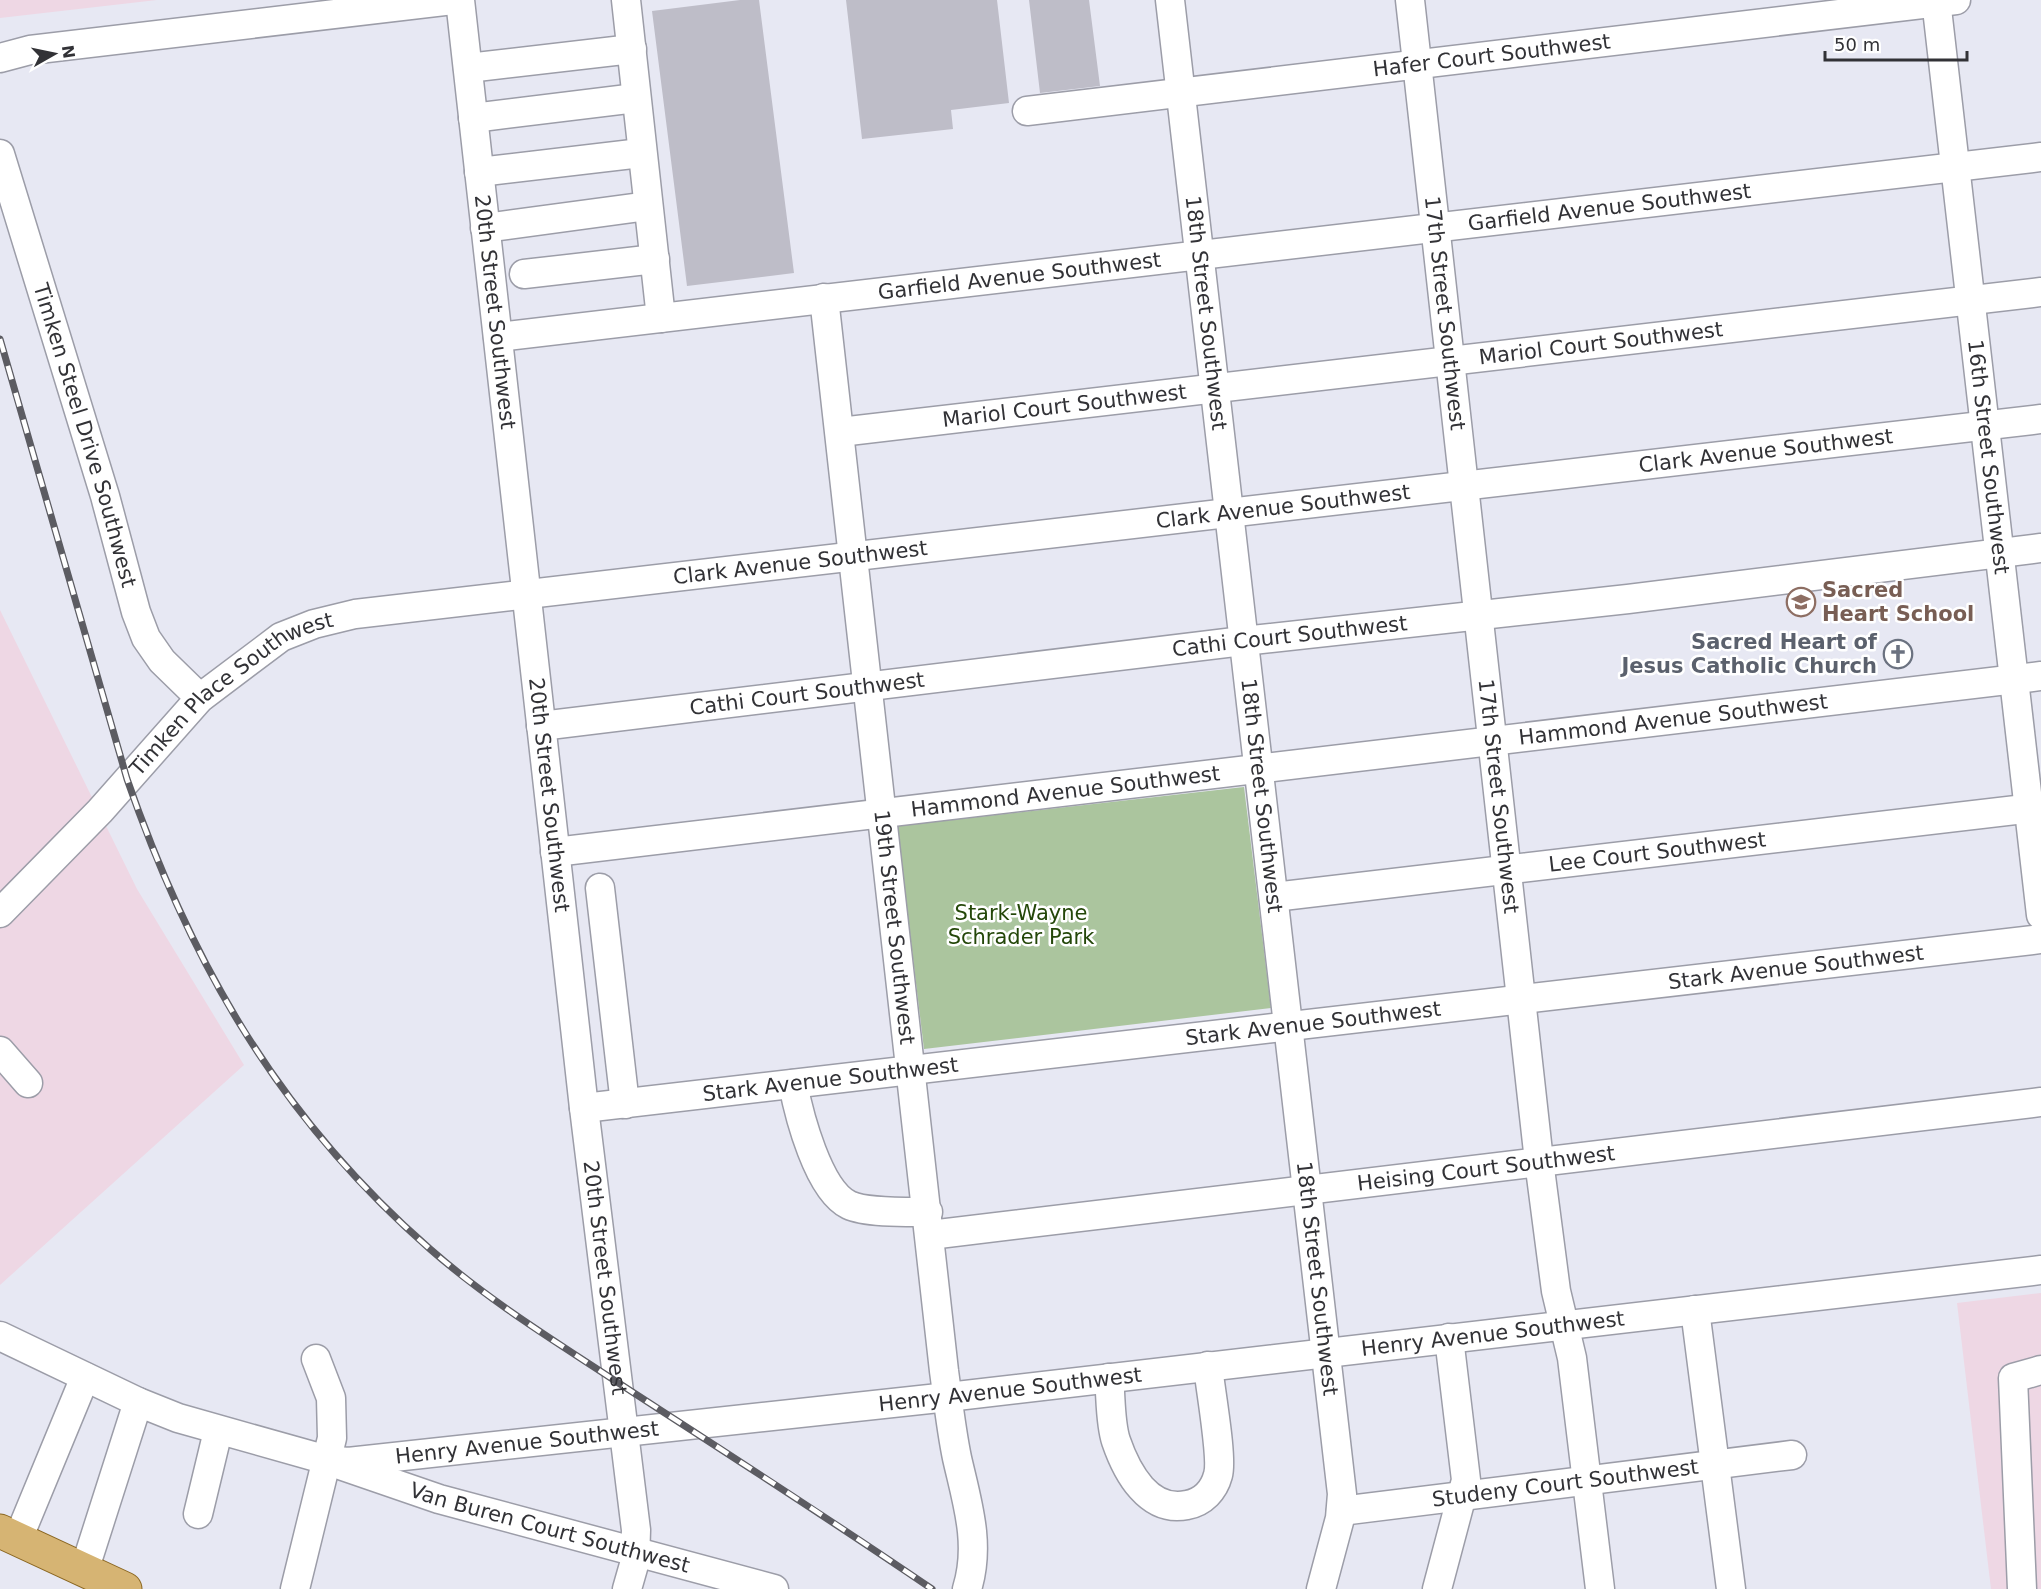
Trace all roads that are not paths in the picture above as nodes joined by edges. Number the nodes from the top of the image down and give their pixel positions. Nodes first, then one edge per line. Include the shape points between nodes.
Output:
1 (453, 0) edge
2 (460, 0) edge
3 (626, 0) edge
4 (1170, 0) edge
5 (1410, 0) edge
6 (1943, 1) edge
7 (632, 49) junction
8 (0, 58) edge
9 (1417, 65) junction
10 (468, 68) junction
11 (1181, 92) junction
12 (636, 98) junction
13 (1027, 111) dead end
14 (473, 118) junction
15 (641, 153) junction
16 (0, 154) edge
17 (2041, 157) edge
18 (1955, 167) junction
19 (479, 172) junction
20 (648, 207) junction
21 (1434, 227) junction
22 (485, 228) junction
23 (1199, 256) junction
24 (655, 259) junction
25 (524, 274) dead end
26 (2041, 292) edge
27 (824, 298) junction
28 (1970, 301) junction
29 (661, 318) junction
30 (498, 337) junction
31 (1448, 359) junction
32 (1213, 388) junction
33 (2041, 419) edge
34 (1985, 425) junction
35 (840, 432) junction
36 (1463, 486) junction
37 (1228, 514) junction
38 (2041, 548) edge
39 (1999, 553) junction
40 (854, 558) junction
41 (526, 596) junction
42 (1478, 615) junction
43 (1243, 641) junction
44 (2027, 677) edge
45 (867, 686) junction
46 (200, 698) junction
47 (541, 726) junction
48 (1490, 743) junction
49 (1258, 770) junction
50 (2035, 808) edge
51 (881, 813) junction
52 (555, 852) junction
53 (1505, 870) junction
54 (600, 888) dead end
55 (1274, 897) junction
56 (0, 913) edge
57 (2041, 915) edge
58 (605, 928) junction
59 (564, 933) junction
60 (2041, 939) edge
61 (1520, 998) junction
62 (1289, 1026) junction
63 (0, 1051) edge
64 (911, 1070) junction
65 (28, 1083) dead end
66 (793, 1084) junction
67 (2041, 1102) edge
68 (625, 1104) junction
69 (584, 1108) junction
70 (1539, 1161) junction
71 (1307, 1189) junction
72 (929, 1223) junction
73 (2041, 1270) edge
74 (1695, 1310) junction
75 (1564, 1325) junction
76 (0, 1336) edge
77 (1449, 1338) junction
78 (1326, 1352) junction
79 (316, 1359) dead end
80 (1208, 1366) junction
81 (2041, 1370) edge
82 (85, 1377) junction
83 (1109, 1378) junction
84 (948, 1397) junction
85 (138, 1402) junction
86 (218, 1431) junction
87 (624, 1432) junction
88 (1792, 1455) dead end
89 (327, 1460) junction
90 (1715, 1465) junction
91 (1587, 1481) junction
92 (1462, 1496) junction
93 (1341, 1511) junction
94 (198, 1514) dead end
95 (9, 1535) edge
96 (636, 1553) junction
97 (84, 1571) junction
98 (125, 1589) edge
99 (295, 1589) edge
100 (627, 1589) edge
101 (774, 1589) edge
102 (967, 1589) edge
103 (1321, 1589) edge
104 (1437, 1589) edge
105 (1600, 1589) edge
106 (1731, 1589) edge
107 (2022, 1589) edge

1 - 8 street via 30,50
2 - 10 street, 20th Street Southwest
3 - 7 street
4 - 11 street, 18th Street Southwest
5 - 9 street, 17th Street Southwest
6 - 9 street, Hafer Court Southwest
6 - 18 street, 16th Street Southwest
7 - 10 street
7 - 12 street
9 - 11 street, Hafer Court Southwest
9 - 21 street, 17th Street Southwest
10 - 14 street, 20th Street Southwest
11 - 13 street, Hafer Court Southwest
11 - 23 street, 18th Street Southwest
12 - 14 street
12 - 15 street
14 - 19 street, 20th Street Southwest
15 - 19 street
15 - 20 street
16 - 46 street, Timken Steel Drive Southwest via 105,496 136,612 146,638 162,661
17 - 18 street, Garfield Avenue Southwest
18 - 21 street, Garfield Avenue Southwest
18 - 28 street, 16th Street Southwest
19 - 22 street, 20th Street Southwest
20 - 22 street
20 - 24 street
21 - 23 street, Garfield Avenue Southwest
21 - 31 street, 17th Street Southwest
22 - 30 street, 20th Street Southwest
23 - 27 street, Garfield Avenue Southwest
23 - 32 street, 18th Street Southwest
24 - 25 street
24 - 29 street
26 - 28 street, Mariol Court Southwest
27 - 29 street, Garfield Avenue Southwest
27 - 35 street, 19th Street Southwest
28 - 31 street, Mariol Court Southwest
28 - 34 street, 16th Street Southwest
29 - 30 street, Garfield Avenue Southwest
30 - 41 street, 20th Street Southwest
31 - 32 street, Mariol Court Southwest
31 - 36 street, 17th Street Southwest
32 - 35 street, Mariol Court Southwest
32 - 37 street, 18th Street Southwest
33 - 34 street, Clark Avenue Southwest
34 - 36 street, Clark Avenue Southwest
34 - 39 street, 16th Street Southwest
35 - 40 street, 19th Street Southwest
36 - 37 street, Clark Avenue Southwest
36 - 42 street, 17th Street Southwest
37 - 40 street, Clark Avenue Southwest
37 - 43 street, 18th Street Southwest
38 - 39 street, Cathi Court Southwest
39 - 42 street, Cathi Court Southwest
39 - 44 street, 16th Street Southwest
40 - 41 street, Clark Avenue Southwest
40 - 45 street, 19th Street Southwest
41 - 46 street, Timken Place Southwest via 356,614 314,624 281,636
41 - 47 street, 20th Street Southwest
42 - 43 street, Cathi Court Southwest
42 - 48 street, 17th Street Southwest
43 - 45 street, Cathi Court Southwest
43 - 49 street, 18th Street Southwest
44 - 48 street, Hammond Avenue Southwest
44 - 50 street, 16th Street Southwest
45 - 47 street, Cathi Court Southwest
45 - 51 street, 19th Street Southwest
46 - 56 street, Timken Place Southwest via 100,811
47 - 52 street, 20th Street Southwest
48 - 49 street, Hammond Avenue Southwest
48 - 53 street, 17th Street Southwest
49 - 51 street, Hammond Avenue Southwest
49 - 55 street, 18th Street Southwest
50 - 53 street, Lee Court Southwest
50 - 57 street, 16th Street Southwest
51 - 52 street, Hammond Avenue Southwest
51 - 64 street, 19th Street Southwest
52 - 59 street, 20th Street Southwest
53 - 55 street, Lee Court Southwest
53 - 61 street, 17th Street Southwest
54 - 58 street
55 - 62 street, 18th Street Southwest
58 - 59 street
58 - 68 street
59 - 69 street, 20th Street Southwest
60 - 61 street, Stark Avenue Southwest
61 - 62 street, Stark Avenue Southwest
61 - 70 street, 17th Street Southwest
62 - 64 street, Stark Avenue Southwest
62 - 71 street, 18th Street Southwest
63 - 65 street
64 - 66 street, Stark Avenue Southwest
64 - 72 street, 19th Street Southwest
66 - 68 street, Stark Avenue Southwest
66 - 72 street, Heising Court Southwest via 799,1116 818,1165 829,1185 848,1205
67 - 70 street, Heising Court Southwest
68 - 69 street, Stark Avenue Southwest
69 - 87 street, 20th Street Southwest
70 - 71 street, Heising Court Southwest
70 - 75 street, 17th Street Southwest
71 - 72 street, Heising Court Southwest
71 - 78 street, 18th Street Southwest
72 - 84 street, 19th Street Southwest
73 - 74 street, Henry Avenue Southwest
74 - 75 street, Henry Avenue Southwest
74 - 90 street
75 - 77 street, Henry Avenue Southwest
75 - 91 street, 17th Street Southwest via 1572,1358
76 - 82 street, Henry Avenue Southwest
77 - 78 street, Henry Avenue Southwest
77 - 92 street via 1466,1480
78 - 80 street, Henry Avenue Southwest
78 - 93 street, 18th Street Southwest
79 - 89 street via 332,1408
80 - 83 street, Henry Avenue Southwest
80 - 83 street via 1220,1467 1205,1497 1185,1506 1165,1505 1137,1484 1116,1440
81 - 107 street via 2013,1378
82 - 85 street, Henry Avenue Southwest
82 - 95 street
83 - 84 street, Henry Avenue Southwest
84 - 87 street, Henry Avenue Southwest
84 - 102 street, 19th Street Southwest via 972,1524 973,1563
85 - 86 street, Henry Avenue Southwest
85 - 97 street
86 - 89 street, Henry Avenue Southwest
86 - 94 street
87 - 89 street, Henry Avenue Southwest via 369,1460
87 - 96 street, 20th Street Southwest
88 - 90 street, Studeny Court Southwest
89 - 96 street, Van Buren Court Southwest via 439,1499
89 - 99 street
90 - 91 street, Studeny Court Southwest
90 - 106 street
91 - 92 street, Studeny Court Southwest
91 - 105 street, 17th Street Southwest
92 - 93 street, Studeny Court Southwest
92 - 104 street
93 - 103 street, 18th Street Southwest
95 - 97 main road
96 - 100 street, 20th Street Southwest
96 - 101 street, Van Buren Court Southwest
97 - 98 main road

